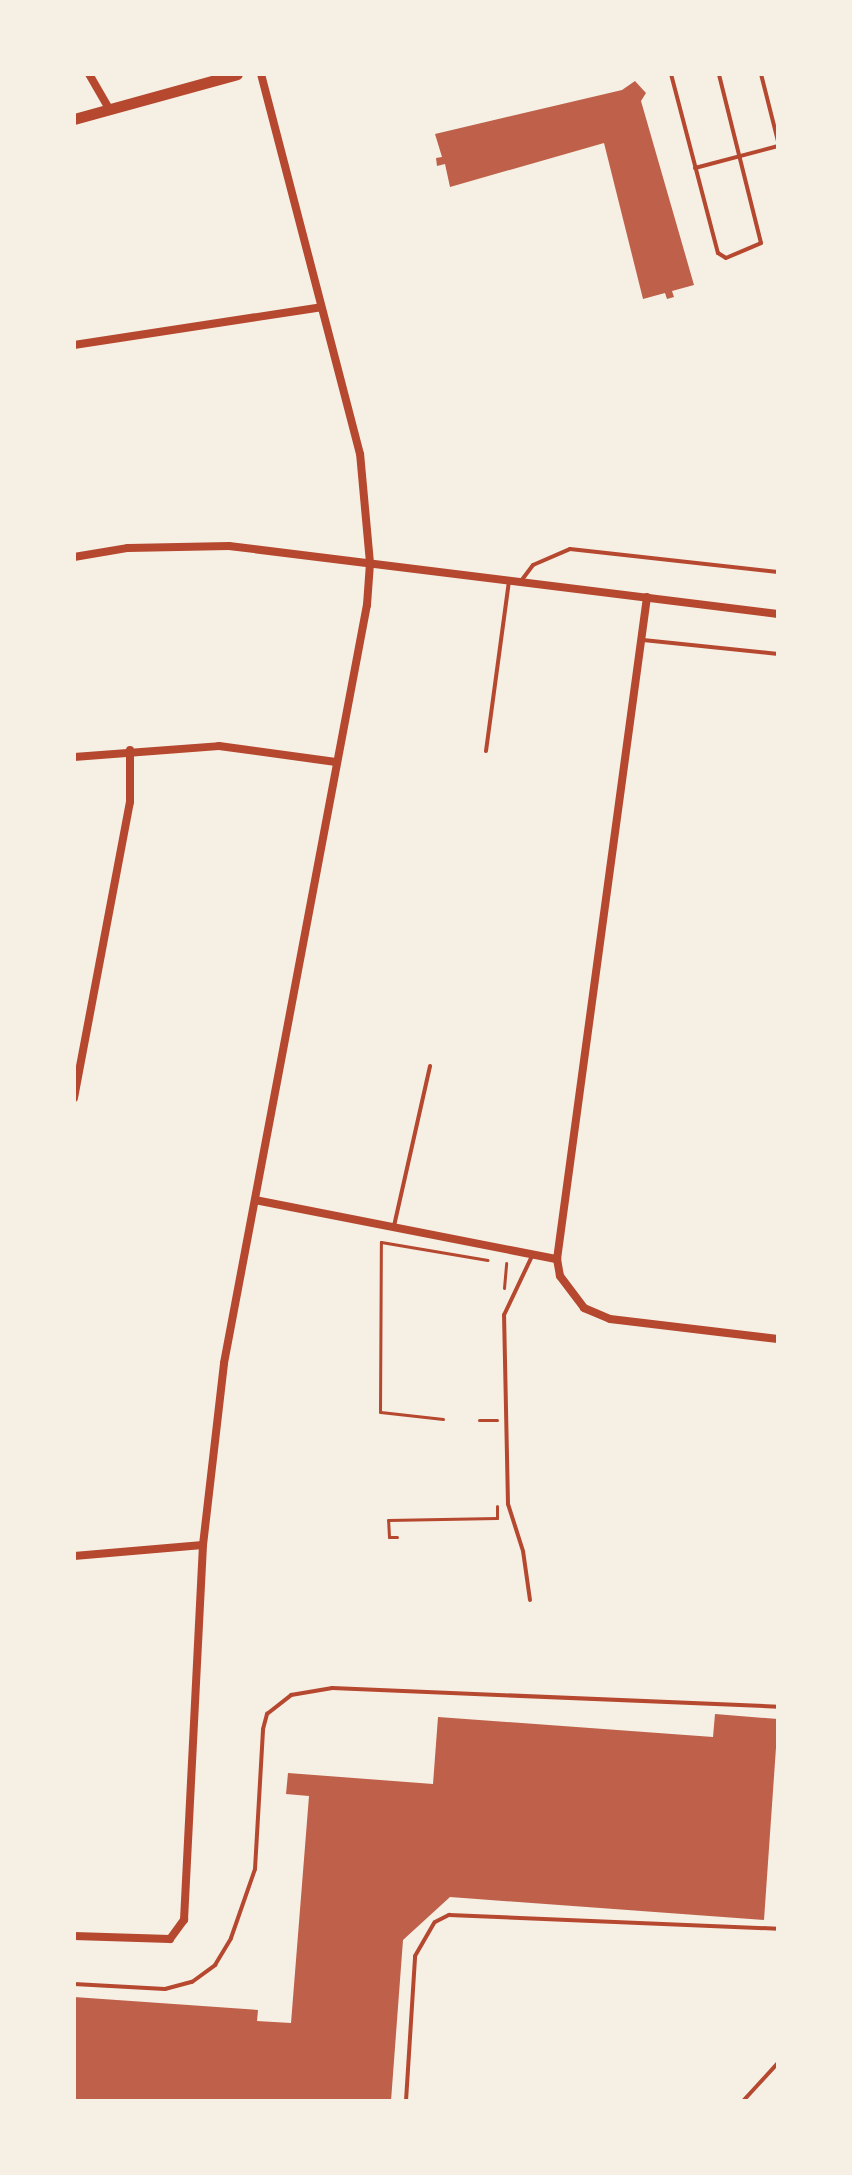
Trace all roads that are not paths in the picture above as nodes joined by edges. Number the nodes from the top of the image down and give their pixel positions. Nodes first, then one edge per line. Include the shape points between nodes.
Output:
1 (89, 74) edge
2 (237, 74) edge
3 (261, 74) edge
4 (671, 74) edge
5 (719, 74) edge
6 (761, 74) edge
7 (109, 108) junction
8 (74, 119) edge
9 (778, 143) edge
10 (740, 156) junction
11 (695, 168) junction
12 (321, 307) junction
13 (74, 345) edge
14 (74, 557) edge
15 (370, 563) junction
16 (778, 572) edge
17 (509, 581) junction
18 (520, 582) junction
19 (647, 597) junction
20 (778, 614) edge
21 (641, 639) junction
22 (778, 654) edge
23 (130, 750) junction
24 (486, 751) dead end
25 (74, 757) edge
26 (336, 762) junction
27 (430, 1066) dead end
28 (74, 1098) edge
29 (255, 1200) junction
30 (393, 1228) junction
31 (532, 1256) junction
32 (557, 1259) junction
33 (778, 1339) edge
34 (203, 1545) junction
35 (74, 1556) edge
36 (530, 1600) dead end
37 (778, 1707) edge
38 (778, 1929) edge
39 (74, 1936) edge
40 (74, 1984) edge
41 (778, 2063) edge
42 (406, 2101) edge
43 (743, 2101) edge

1 - 7 street
2 - 7 street
3 - 12 street
4 - 11 lane
5 - 10 lane
6 - 9 lane
7 - 8 street
9 - 10 lane
10 - 11 lane
10 - 11 lane via 761,243 754,251 726,258 718,253
12 - 13 street
12 - 15 street via 360,454
14 - 15 street via 128,548 229,546
15 - 17 street
15 - 26 street
16 - 18 lane via 570,549 533,565
17 - 18 street
17 - 24 lane
18 - 19 street
19 - 20 street
19 - 21 street
21 - 22 lane
21 - 32 street
23 - 25 street
23 - 26 street via 219,746
23 - 28 street via 130,802
26 - 29 street
27 - 30 lane
29 - 30 street
29 - 34 street via 224,1363
30 - 31 street
31 - 32 street
31 - 36 lane via 504,1315 508,1504 523,1551
32 - 33 street via 560,1276 584,1308 610,1319
34 - 35 street
34 - 39 street via 184,1920 177,1935 158,1940
37 - 40 lane via 332,1688 291,1695 267,1714 255,1869 231,1938 215,1965 192,1982 165,1989
38 - 42 lane via 449,1915 435,1922 415,1956
41 - 43 lane

